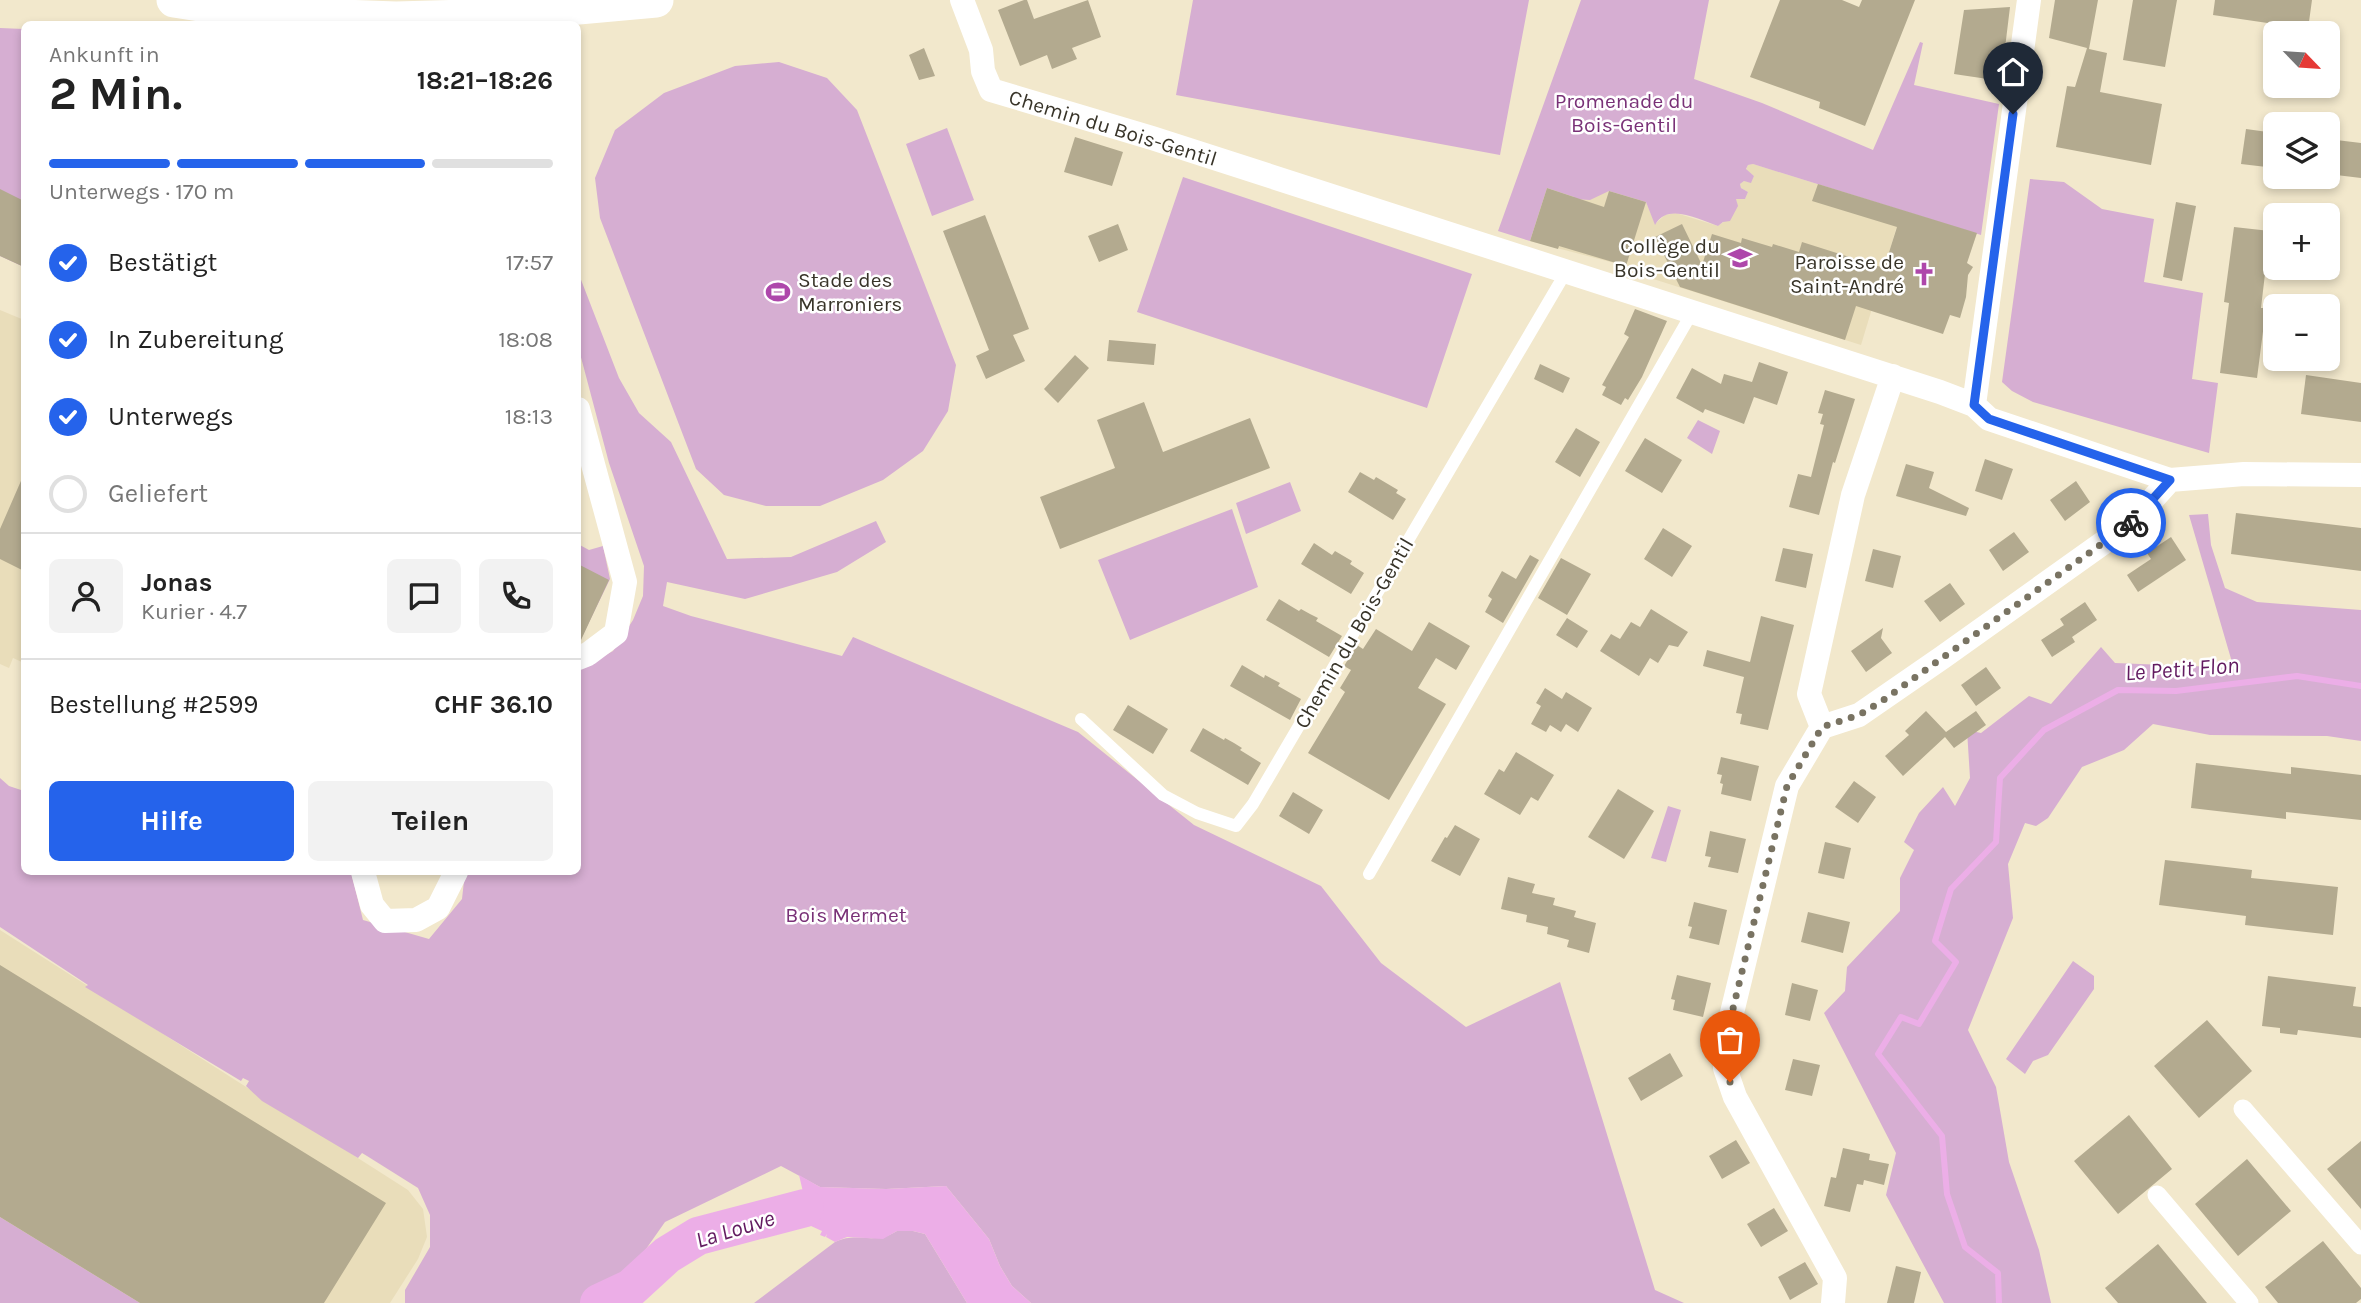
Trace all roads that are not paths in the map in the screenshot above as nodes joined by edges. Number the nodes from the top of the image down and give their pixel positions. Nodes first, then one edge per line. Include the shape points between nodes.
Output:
1 (174, 0) edge
2 (656, 0) edge
3 (962, 0) edge
4 (2029, 0) edge
5 (470, 21) edge
6 (1571, 274) junction
7 (1693, 311) junction
8 (1893, 376) junction
9 (1974, 405) junction
10 (581, 420) edge
11 (2361, 475) edge
12 (2170, 480) junction
13 (581, 657) edge
14 (1080, 719) dead end
15 (1822, 727) junction
16 (1369, 874) dead end
17 (364, 875) edge
18 (454, 875) edge
19 (2243, 1109) dead end
20 (2157, 1195) dead end
21 (2361, 1245) edge
22 (1833, 1303) edge
23 (2249, 1303) edge

1 - 5 main road via 326,18
2 - 5 main road
3 - 6 street, Chemin du Bois-Gentil via 991,90
4 - 9 street
6 - 7 street, Chemin du Bois-Gentil
6 - 14 lane, Chemin du Bois-Gentil via 1236,826 1163,795
7 - 8 street, Chemin du Bois-Gentil
7 - 16 lane
8 - 9 street, Chemin du Bois-Gentil
8 - 15 street via 1853,495 1809,694
9 - 12 street, Chemin du Bois-Gentil via 1989,419
10 - 13 street via 625,582 616,633
11 - 12 street, Chemin du Bois-Gentil via 2244,474
12 - 15 street via 2131,523 1943,657 1859,715
15 - 22 street via 1787,786 1730,1021 1725,1068 1735,1097 1835,1278
17 - 18 street via 372,905 386,921 415,920 438,908
19 - 21 street
20 - 23 street

